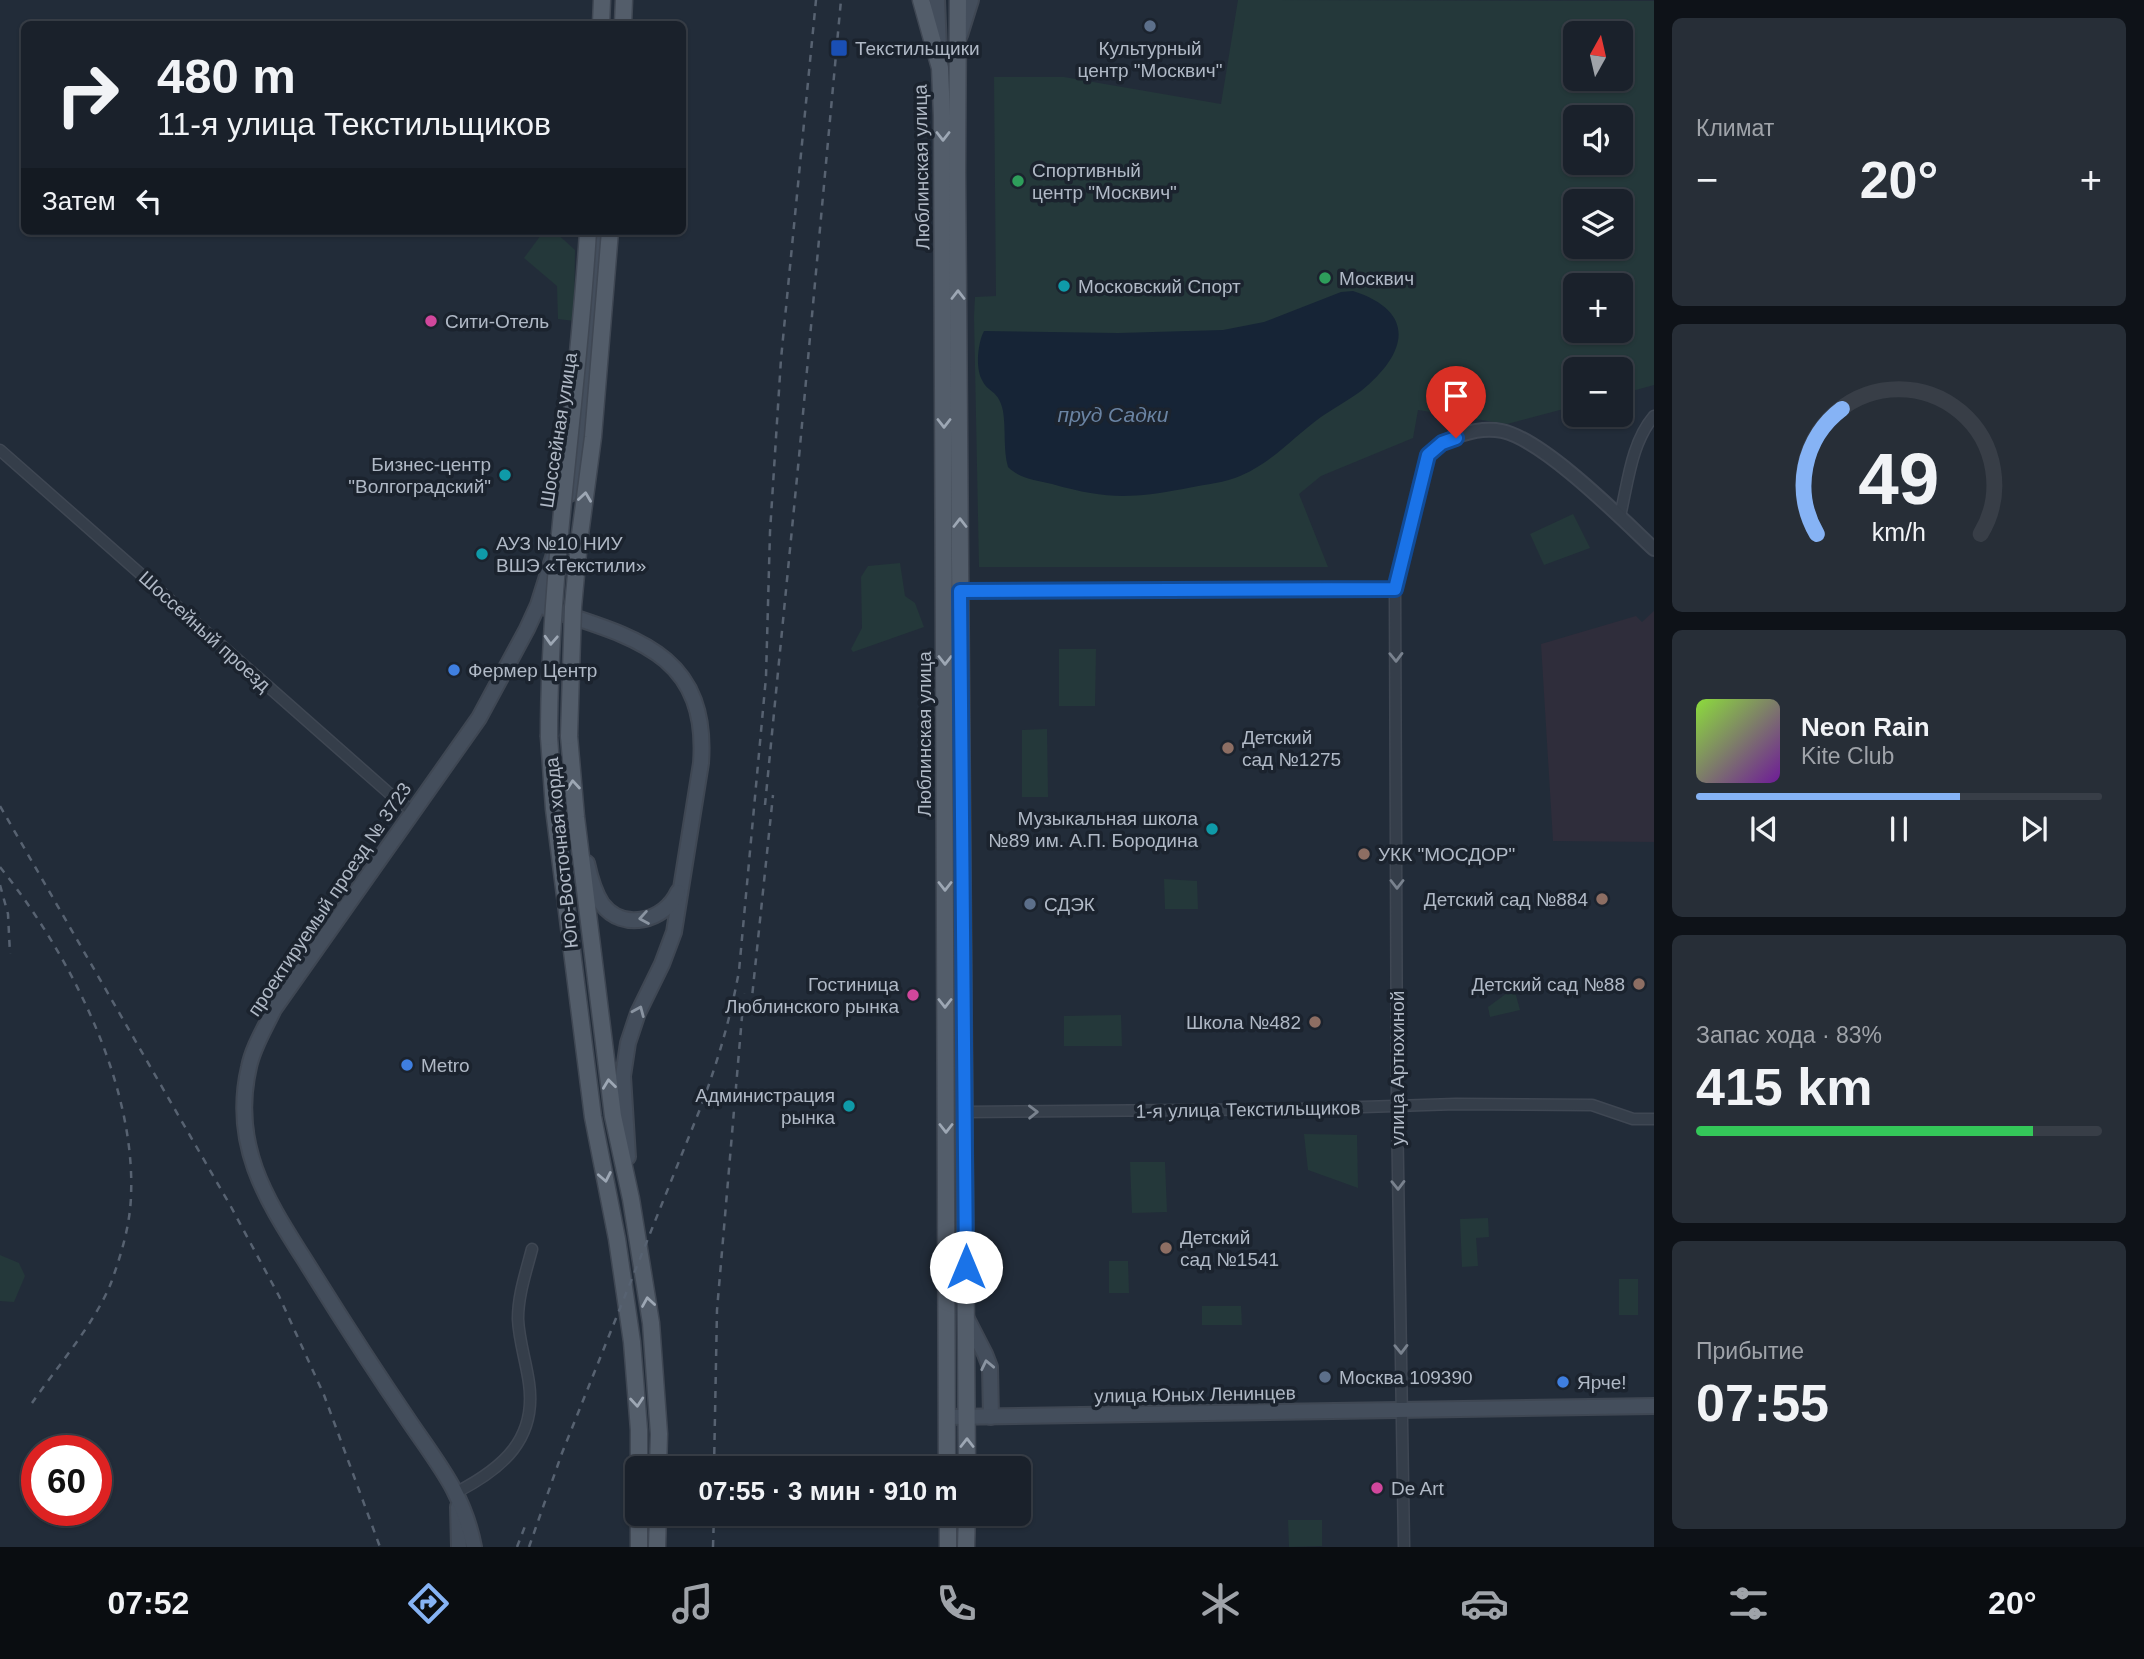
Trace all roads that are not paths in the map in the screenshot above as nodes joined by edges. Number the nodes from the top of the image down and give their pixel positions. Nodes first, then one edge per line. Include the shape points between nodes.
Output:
1 (602, 0) edge
2 (622, 0) edge
3 (921, 0) edge
4 (937, 0) edge
5 (958, 0) edge
6 (971, 0) edge
7 (601, 21) edge
8 (621, 21) edge
9 (957, 43) junction
10 (940, 68) junction
11 (588, 235) edge
12 (601, 235) edge
13 (610, 235) edge
14 (1654, 416) edge
15 (0, 450) edge
16 (1620, 516) junction
17 (1654, 549) edge
18 (1395, 589) junction
19 (953, 591) junction
20 (538, 605) junction
21 (527, 629) joint
22 (412, 811) junction
23 (576, 817) junction
24 (684, 870) junction
25 (1397, 1107) junction
26 (965, 1112) junction
27 (1654, 1119) edge
28 (631, 1199) junction
29 (532, 1249) dead end
30 (966, 1317) junction
31 (1654, 1406) edge
32 (1402, 1408) junction
33 (947, 1417) junction
34 (967, 1417) junction
35 (991, 1417) junction
36 (639, 1456) edge
37 (658, 1456) edge
38 (947, 1456) edge
39 (967, 1456) edge
40 (457, 1492) junction
41 (639, 1526) edge
42 (658, 1526) edge
43 (948, 1526) edge
44 (967, 1526) edge
45 (458, 1547) edge
46 (474, 1547) edge
47 (639, 1547) edge
48 (657, 1547) edge
49 (948, 1547) edge
50 (966, 1547) edge
51 (1404, 1547) edge

1 - 7 main road
2 - 8 main road
3 - 10 main road
4 - 10 main road, Люблинская улица
5 - 9 main road, Люблинская улица
6 - 9 main road
19 -> 9 main road, Люблинская улица
10 -> 19 main road, Люблинская улица
11 -> 36 main road, Юго-Восточная хорда, bridge via 555,583 549,737 593,1118 632,1342
12 - 20 main road, Шоссейная улица via 579,444 559,538
23 -> 13 main road, Юго-Восточная хорда, bridge via 569,736 573,607
14 - 16 street via 1638,443
15 - 22 street, Шоссейный проезд
16 - 17 street
16 - 18 street via 1515,435 1494,430 1470,432 1442,443 1428,455
18 - 19 street
18 -> 25 street, улица Артюхиной
19 - 26 main road, Люблинская улица
19 -> 33 main road, Люблинская улица
20 - 21 main road, Шоссейная улица
20 - 24 main road via 643,643 682,677 693,696 702,741
21 - 22 main road, проектируемый проезд № 3723 via 478,718
22 - 40 main road, проектируемый проезд № 3723 via 274,1009 249,1066 245,1122 248,1149 265,1196
24 -> 23 main road via 678,894 664,912 642,920 620,917 601,903 594,888
28 -> 23 main road, Юго-Восточная хорда via 613,1116
28 -> 24 main road via 624,1100 628,1043 674,932
26 -> 25 street, 1-я улица Текстильщиков
25 - 27 street, 1-я улица Текстильщиков via 1592,1105 1633,1119
25 -> 32 street, улица Артюхиной
26 - 30 main road, Люблинская улица
37 -> 28 main road, Юго-Восточная хорда via 652,1323
29 - 40 street via 518,1316 530,1413 522,1438 506,1460
30 - 34 main road, Люблинская улица
35 -> 30 main road via 990,1367
31 - 32 main road, улица Юных Ленинцев
32 - 35 main road, улица Юных Ленинцев
32 - 51 street, улица Артюхиной
33 - 34 main road, улица Юных Ленинцев
33 - 38 main road, Люблинская улица
34 - 35 main road, улица Юных Ленинцев
39 -> 34 main road, Люблинская улица
40 - 45 main road
40 - 46 main road
41 - 47 main road
42 - 48 main road
43 - 49 main road
44 - 50 main road

